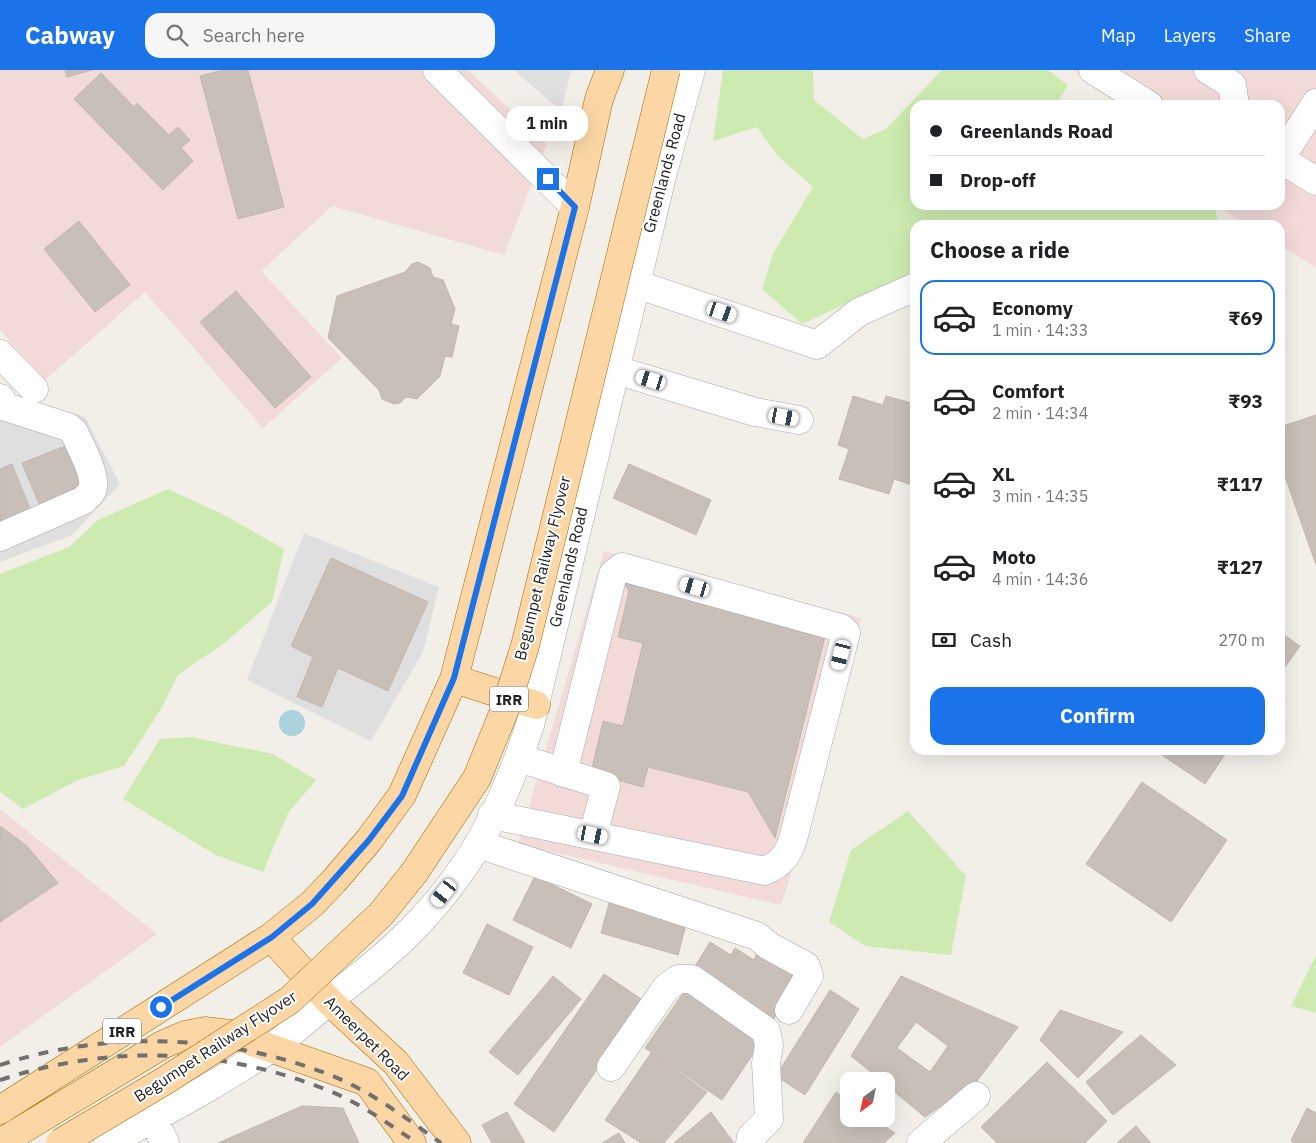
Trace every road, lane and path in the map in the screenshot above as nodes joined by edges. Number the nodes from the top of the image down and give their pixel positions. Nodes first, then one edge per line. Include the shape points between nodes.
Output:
1 (437, 70) edge
2 (610, 70) edge
3 (666, 70) edge
4 (691, 70) edge
5 (1093, 70) edge
6 (1208, 70) edge
7 (1141, 100) edge
8 (1234, 100) edge
9 (1316, 103) edge
10 (1285, 151) edge
11 (1285, 162) edge
12 (1316, 181) edge
13 (575, 207) junction
14 (636, 284) junction
15 (910, 289) edge
16 (0, 354) edge
17 (616, 370) junction
18 (3, 402) edge
19 (799, 420) dead end
20 (0, 537) edge
21 (454, 678) junction
22 (536, 705) junction
23 (519, 758) junction
24 (563, 773) junction
25 (492, 815) junction
26 (593, 835) junction
27 (478, 844) junction
28 (272, 937) junction
29 (329, 1001) junction
30 (789, 1010) dead end
31 (269, 1049) junction
32 (611, 1067) dead end
33 (976, 1096) dead end
34 (3, 1102) edge
35 (153, 1118) junction
36 (0, 1143) edge
37 (60, 1143) edge
38 (108, 1143) edge
39 (165, 1143) edge
40 (412, 1143) edge
41 (457, 1143) edge
42 (750, 1143) edge
43 (921, 1143) edge

1 - 13 street
2 - 13 main road, IRR via 599,99
3 - 37 main road, Begumpet Railway Flyover / IRR, bridge via 524,646 505,709 477,778 414,873 381,914 290,1000
4 - 14 street, Greenlands Road / IRR
5 - 7 street
6 - 8 street via 1232,86
9 - 10 street
11 - 12 street
13 - 21 main road, IRR
14 - 15 street via 817,346 859,312
14 - 17 street, Greenlands Road / IRR
16 - 18 street via 32,387
17 - 19 street via 755,412
17 - 22 street, Greenlands Road / IRR
18 - 20 street via 68,427 78,440 94,486 82,501
21 - 22 main road
21 - 28 main road, IRR via 402,796 334,882
22 - 23 street, Greenlands Road / IRR
23 - 24 street
23 - 25 street, Greenlands Road / IRR
24 - 26 street via 606,786
24 - 26 street via 613,574 618,568 841,628 846,633 793,839 777,866 765,871
25 - 26 street
25 - 27 street, Greenlands Road / IRR
27 - 29 street, Greenlands Road / IRR via 419,925
27 - 30 street via 757,936 806,966 809,976
28 - 29 main road, Ameerpet Road
28 - 34 main road, IRR
29 - 31 street, Greenlands Road
29 - 41 main road, Ameerpet Road via 396,1063
31 - 35 street, Greenlands Road via 222,1080
31 - 36 main road, IRR via 230,1034 205,1031 185,1035 162,1045
31 - 40 main road, Ameerpet Road via 367,1082
32 - 42 street via 666,988 678,978 692,979 766,1031 769,1045 766,1063 769,1119 751,1137
33 - 43 street
35 - 38 street, Greenlands Road
35 - 39 street

